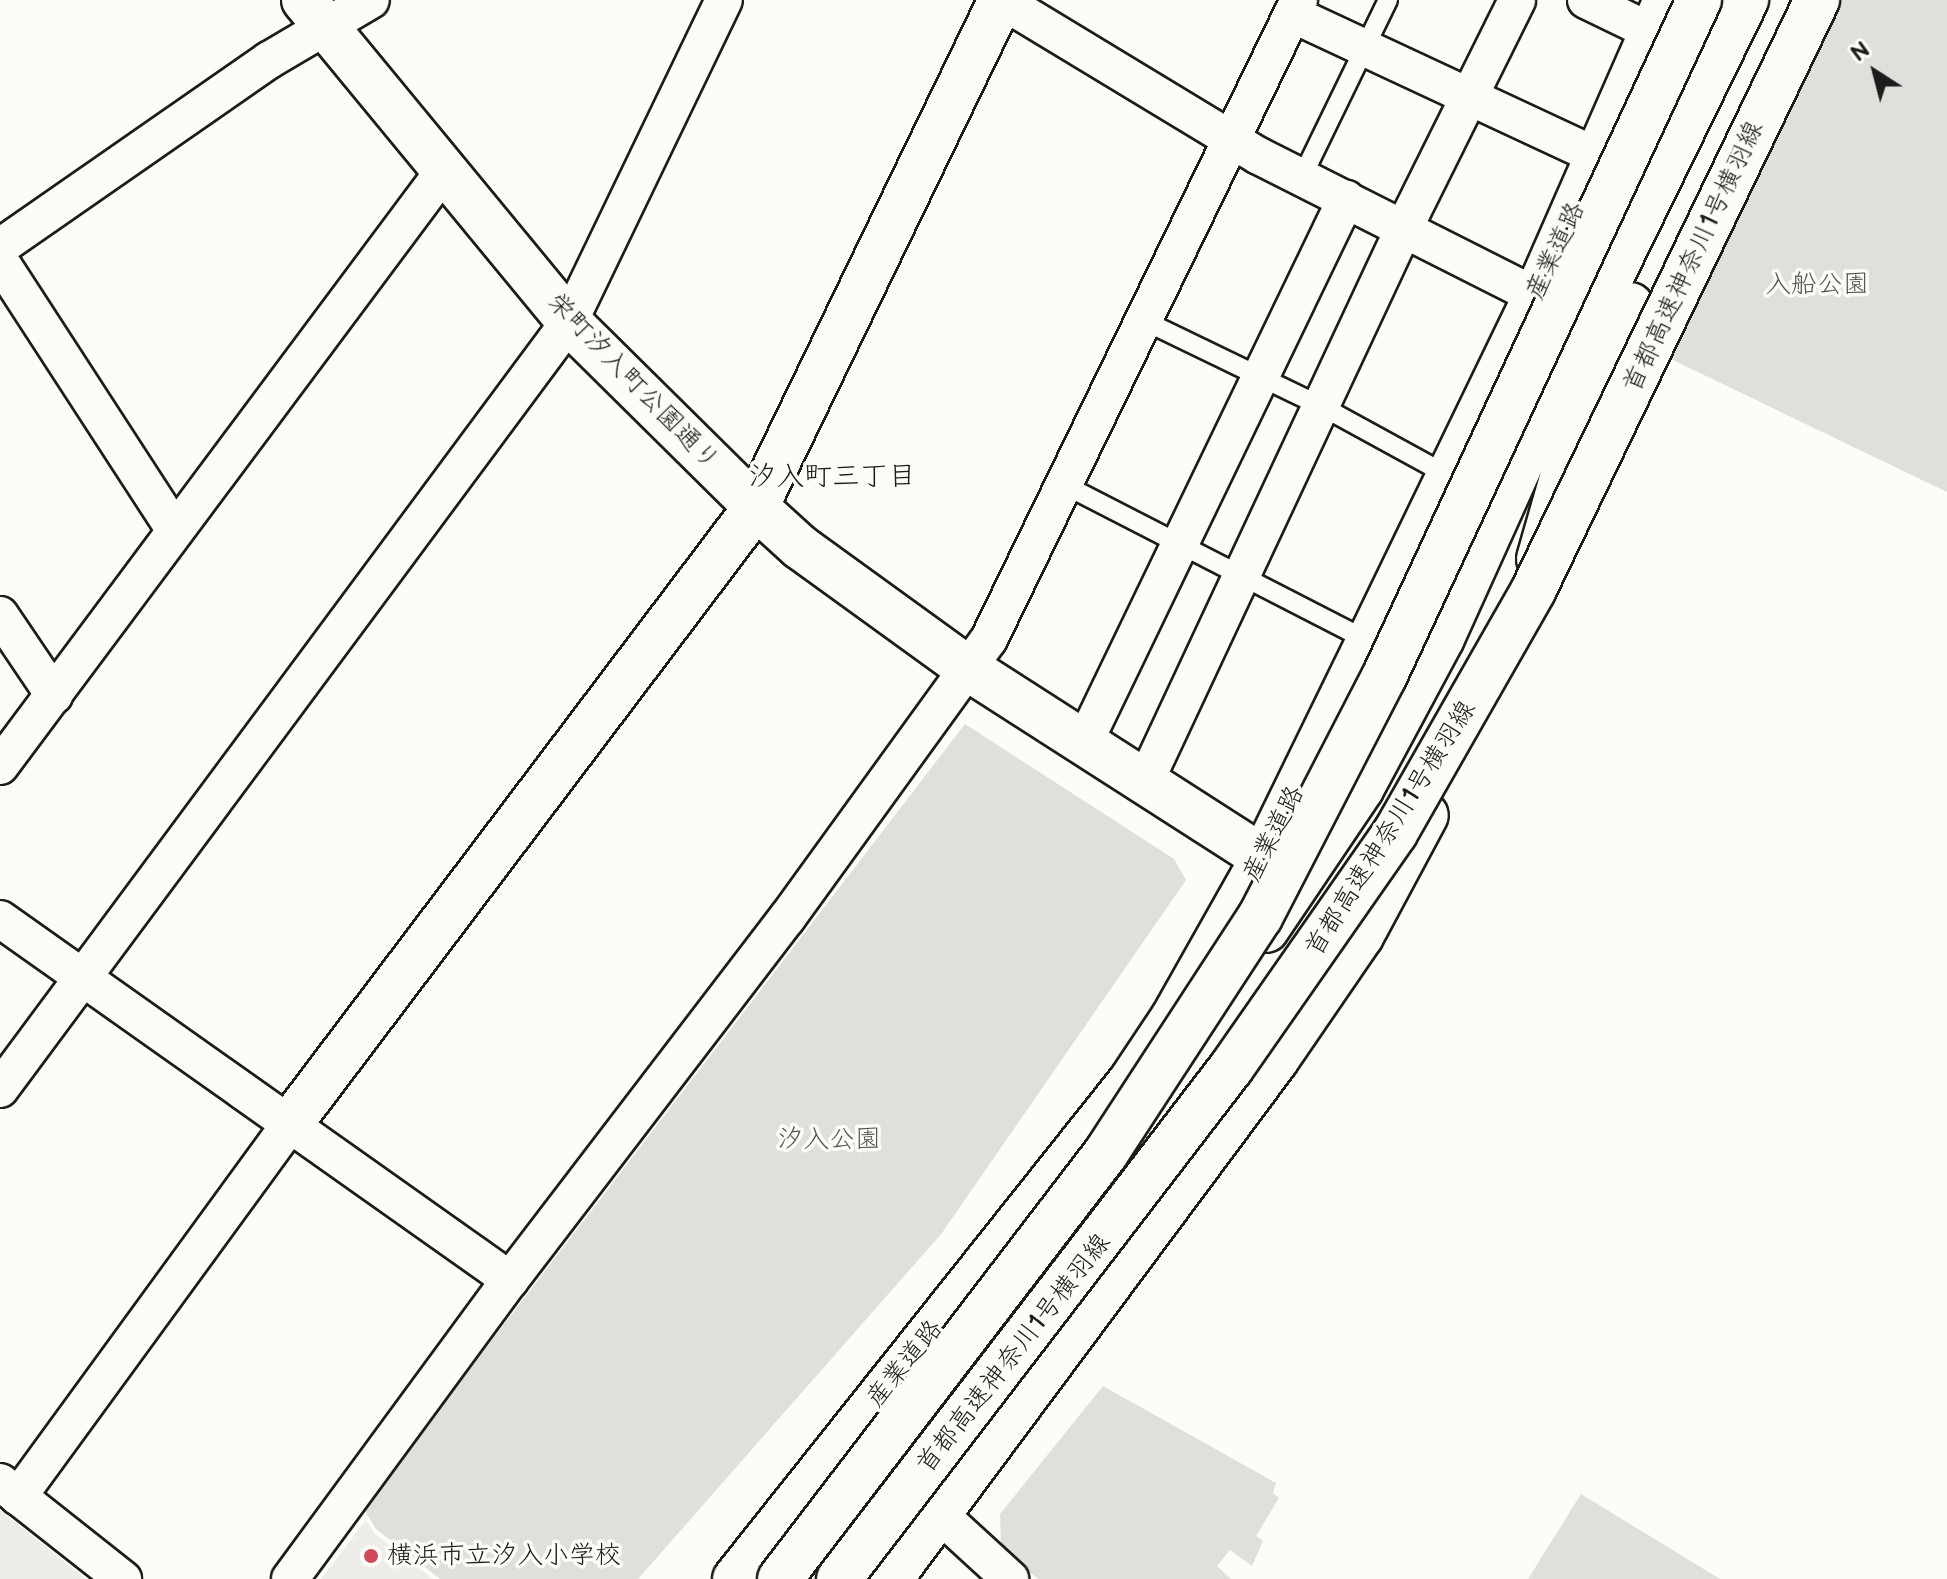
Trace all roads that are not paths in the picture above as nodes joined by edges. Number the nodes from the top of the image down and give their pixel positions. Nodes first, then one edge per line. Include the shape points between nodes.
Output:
1 (371, 0) edge
2 (724, 0) edge
3 (1001, 0) edge
4 (1388, 0) edge
5 (1517, 0) edge
6 (1586, 0) edge
7 (1699, 0) edge
8 (1746, 0) edge
9 (1778, 0) edge
10 (1819, 0) edge
11 (1296, 7) edge
12 (314, 13) edge
13 (1659, 16) edge
14 (1366, 47) junction
15 (1471, 95) junction
16 (1229, 139) junction
17 (1599, 157) junction
18 (443, 172) junction
19 (1302, 177) junction
20 (1346, 199) junction
21 (1404, 228) junction
22 (0, 247) edge
23 (0, 261) edge
24 (1536, 296) junction
25 (1145, 321) junction
26 (569, 322) junction
27 (1260, 377) junction
28 (1321, 406) junction
29 (1447, 475) junction
30 (1065, 485) junction
31 (756, 507) junction
32 (175, 530) junction
33 (1181, 542) junction
34 (1242, 574) junction
35 (0, 615) edge
36 (1527, 622) junction
37 (1369, 641) junction
38 (966, 667) junction
39 (54, 695) junction
40 (1084, 743) junction
41 (0, 766) edge
42 (1145, 782) junction
43 (1263, 858) junction
44 (0, 919) edge
45 (83, 979) junction
46 (1131, 1081) junction
47 (0, 1089) edge
48 (289, 1125) junction
49 (510, 1280) junction
50 (850, 1432) junction
51 (9, 1489) edge
52 (940, 1515) junction
53 (123, 1579) edge
54 (290, 1579) edge
55 (735, 1579) edge
56 (780, 1579) edge
57 (839, 1579) edge
58 (890, 1579) edge
59 (1010, 1579) edge

1 - 12 street
2 - 26 street
3 - 16 street
3 - 31 main road
4 - 14 lane
5 - 15 street
6 - 13 street
7 - 56 main road, 首都高速神奈川1号横羽線, bridge via 1384,677 1260,917 1106,1153
8 - 46 main road via 1531,441 1442,638 1361,789 1271,924
9 - 36 main road via 1579,419 1548,518
10 - 36 main road via 1659,353
10 - 57 main road, 首都高速神奈川1号横羽線, bridge via 1539,578 1395,833 1231,1068
11 - 14 street
11 - 16 street
12 - 18 main road, 栄町汐入町公園通り
12 - 22 street
13 - 17 main road, 産業道路
14 - 15 street
14 - 19 lane
15 - 17 street
15 - 21 street
16 - 19 street
16 - 25 street
17 - 24 main road, 産業道路
18 - 26 main road, 栄町汐入町公園通り
18 - 32 street
19 - 20 street
20 - 21 street
20 - 27 street
21 - 24 street
21 - 28 street
23 - 32 street
24 - 29 main road, 産業道路
25 - 27 lane
25 - 30 street
26 - 31 main road, 栄町汐入町公園通り
26 - 45 street
27 - 28 lane
27 - 33 street
28 - 29 lane
28 - 34 street
29 - 37 main road, 産業道路
30 - 33 lane
30 - 38 street via 989,639
31 - 38 main road, 栄町汐入町公園通り via 800,547
31 - 48 main road
32 - 39 street
33 - 34 lane
33 - 40 street
34 - 37 lane
34 - 42 street
35 - 39 street
36 - 52 main road via 1361,936
37 - 43 main road, 産業道路
38 - 40 main road, 栄町汐入町公園通り
38 - 49 street via 787,918
39 - 41 street
40 - 42 main road, 栄町汐入町公園通り
42 - 43 main road, 栄町汐入町公園通り
43 - 46 main road, 産業道路 via 1173,1018
44 - 45 street
45 - 47 street
45 - 48 street
46 - 50 main road, 産業道路
48 - 49 street
48 - 51 street
49 - 54 street
50 - 52 street
50 - 55 main road, 産業道路
51 - 53 street
52 - 58 main road
52 - 59 street

